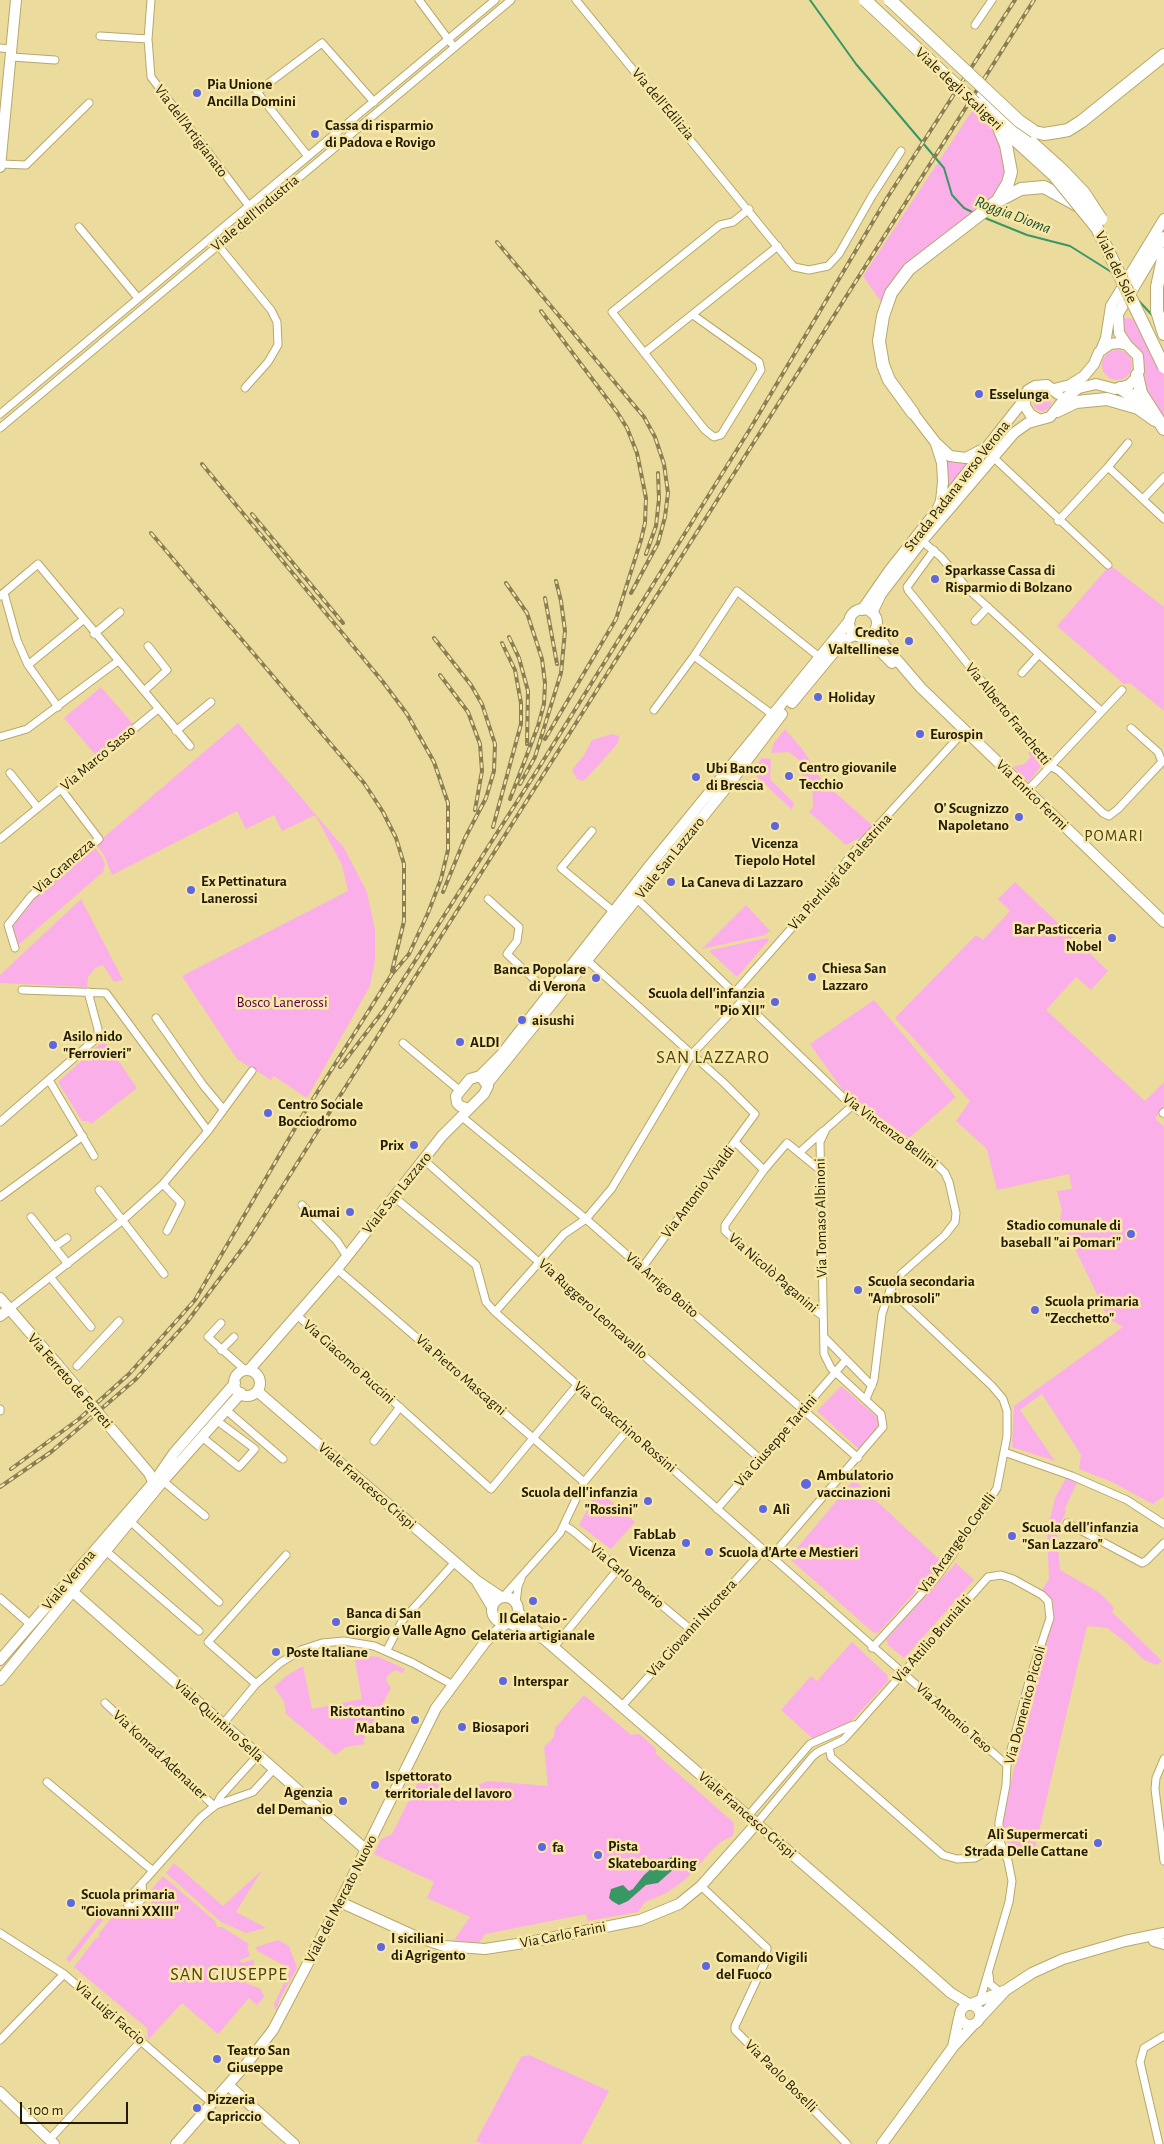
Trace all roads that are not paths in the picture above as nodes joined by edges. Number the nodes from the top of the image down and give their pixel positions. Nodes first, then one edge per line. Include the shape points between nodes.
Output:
1 (13, 0) edge
2 (151, 0) edge
3 (419, 0) edge
4 (495, 0) edge
5 (511, 0) edge
6 (576, 0) edge
7 (865, 0) edge
8 (878, 0) edge
9 (890, 0) edge
10 (992, 0) edge
11 (975, 25) dead end
12 (100, 36) dead end
13 (148, 39) junction
14 (449, 39) junction
15 (454, 47) junction
16 (0, 48) edge
17 (12, 53) junction
18 (1164, 55) edge
19 (55, 60) dead end
20 (9, 87) junction
21 (0, 99) edge
22 (374, 102) junction
23 (89, 103) dead end
24 (3, 118) edge
25 (997, 124) junction
26 (2, 147) edge
27 (901, 151) dead end
28 (307, 155) junction
29 (0, 165) edge
30 (1058, 173) junction
31 (996, 202) junction
32 (248, 206) junction
33 (749, 209) junction
34 (1087, 212) junction
35 (255, 214) junction
36 (1164, 219) edge
37 (79, 227) dead end
38 (1164, 237) edge
39 (217, 244) junction
40 (778, 246) junction
41 (1164, 254) edge
42 (1128, 287) junction
43 (138, 298) junction
44 (693, 315) junction
45 (1164, 333) edge
46 (1127, 345) junction
47 (1164, 346) edge
48 (1102, 348) junction
49 (644, 353) junction
50 (1094, 364) junction
51 (1164, 367) edge
52 (1138, 376) junction
53 (1104, 385) junction
54 (245, 388) dead end
55 (1120, 388) junction
56 (1054, 389) junction
57 (1024, 400) junction
58 (1058, 408) junction
59 (913, 413) joint
60 (0, 414) edge
61 (1038, 419) junction
62 (1160, 425) edge
63 (0, 428) edge
64 (936, 443) junction
65 (1128, 443) dead end
66 (990, 444) junction
67 (993, 457) junction
68 (1108, 467) junction
69 (1164, 477) edge
70 (1143, 499) junction
71 (933, 517) junction
72 (1164, 519) edge
73 (1058, 521) junction
74 (922, 541) junction
75 (934, 550) junction
76 (1108, 565) dead end
77 (893, 573) junction
78 (2, 594) edge
79 (988, 607) junction
80 (867, 611) junction
81 (120, 612) dead end
82 (83, 620) junction
83 (850, 620) junction
84 (975, 621) dead end
85 (876, 629) junction
86 (94, 634) junction
87 (855, 635) junction
88 (866, 637) junction
89 (148, 646) dead end
90 (1039, 654) junction
91 (694, 656) junction
92 (818, 656) junction
93 (118, 661) junction
94 (28, 665) junction
95 (1022, 674) dead end
96 (921, 688) junction
97 (1122, 690) dead end
98 (144, 691) junction
99 (211, 702) dead end
100 (58, 707) junction
101 (158, 709) junction
102 (654, 710) dead end
103 (1101, 711) junction
104 (773, 715) junction
105 (1130, 728) dead end
106 (964, 730) junction
107 (176, 731) junction
108 (0, 737) edge
109 (190, 746) dead end
110 (1050, 766) junction
111 (10, 773) dead end
112 (61, 789) junction
113 (1028, 790) junction
114 (38, 808) junction
115 (592, 831) dead end
116 (0, 839) edge
117 (488, 899) dead end
118 (637, 900) junction
119 (614, 912) junction
120 (1164, 922) edge
121 (15, 948) dead end
122 (588, 961) junction
123 (22, 990) dead end
124 (88, 992) junction
125 (735, 992) junction
126 (550, 994) junction
127 (743, 1000) junction
128 (156, 1018) dead end
129 (402, 1042) dead end
130 (692, 1054) junction
131 (252, 1071) dead end
132 (480, 1076) junction
133 (49, 1080) junction
134 (487, 1084) junction
135 (462, 1087) junction
136 (457, 1103) junction
137 (852, 1106) junction
138 (223, 1109) junction
139 (465, 1112) junction
140 (0, 1122) edge
141 (826, 1129) junction
142 (208, 1131) junction
143 (446, 1131) junction
144 (82, 1136) junction
145 (735, 1142) junction
146 (800, 1152) junction
147 (94, 1156) dead end
148 (424, 1160) junction
149 (819, 1169) junction
150 (764, 1170) junction
151 (163, 1184) junction
152 (99, 1190) dead end
153 (0, 1197) edge
154 (394, 1197) junction
155 (302, 1205) dead end
156 (32, 1216) dead end
157 (586, 1219) junction
158 (123, 1220) junction
159 (167, 1231) dead end
160 (67, 1238) dead end
161 (54, 1247) junction
162 (346, 1255) junction
163 (540, 1261) junction
164 (68, 1264) junction
165 (337, 1268) junction
166 (642, 1268) junction
167 (164, 1274) dead end
168 (52, 1278) junction
169 (890, 1290) junction
170 (0, 1298) edge
171 (496, 1312) junction
172 (4, 1313) edge
173 (298, 1316) junction
174 (823, 1316) junction
175 (119, 1321) dead end
176 (221, 1323) dead end
177 (91, 1327) dead end
178 (234, 1337) dead end
179 (826, 1339) junction
180 (221, 1350) junction
181 (845, 1360) junction
182 (77, 1366) dead end
183 (250, 1371) junction
184 (835, 1373) junction
185 (235, 1383) junction
186 (577, 1385) junction
187 (872, 1386) junction
188 (257, 1391) junction
189 (241, 1394) junction
190 (866, 1399) junction
191 (400, 1407) junction
192 (225, 1409) junction
193 (804, 1409) junction
194 (216, 1420) junction
195 (628, 1429) junction
196 (202, 1436) junction
197 (534, 1437) junction
198 (374, 1442) dead end
199 (1004, 1452) junction
200 (174, 1453) junction
201 (858, 1458) junction
202 (760, 1459) junction
203 (282, 1460) dead end
204 (139, 1461) junction
205 (158, 1482) junction
206 (584, 1482) junction
207 (140, 1503) junction
208 (717, 1509) junction
209 (205, 1516) dead end
210 (130, 1521) junction
211 (1066, 1523) dead end
212 (1164, 1524) edge
213 (564, 1525) junction
214 (1164, 1543) edge
215 (763, 1550) junction
216 (106, 1551) junction
217 (286, 1555) dead end
218 (771, 1557) junction
219 (455, 1562) junction
220 (618, 1569) junction
221 (522, 1577) junction
222 (1013, 1579) joint
223 (477, 1581) junction
224 (73, 1592) junction
225 (502, 1597) junction
226 (0, 1598) edge
227 (219, 1602) dead end
228 (517, 1607) junction
229 (492, 1612) junction
230 (507, 1623) junction
231 (31, 1624) junction
232 (690, 1629) junction
233 (199, 1631) dead end
234 (543, 1638) junction
235 (486, 1641) junction
236 (554, 1647) junction
237 (872, 1648) junction
238 (386, 1650) junction
239 (0, 1660) edge
240 (902, 1672) junction
241 (0, 1680) edge
242 (256, 1684) junction
243 (453, 1685) junction
244 (105, 1704) dead end
245 (622, 1706) junction
246 (860, 1721) junction
247 (223, 1724) junction
248 (840, 1736) junction
249 (829, 1747) junction
250 (258, 1755) junction
251 (1164, 1760) edge
252 (1007, 1765) junction
253 (274, 1770) junction
254 (47, 1782) dead end
255 (215, 1806) junction
256 (753, 1820) junction
257 (999, 1839) junction
258 (366, 1849) junction
259 (1164, 1862) edge
260 (153, 1871) junction
261 (142, 1883) dead end
262 (701, 1886) junction
263 (340, 1902) junction
264 (0, 1933) edge
265 (1164, 1934) edge
266 (1161, 1942) edge
267 (1120, 1943) junction
268 (64, 1974) junction
269 (988, 1975) junction
270 (1003, 1991) junction
271 (951, 1993) junction
272 (973, 2003) junction
273 (959, 2016) junction
274 (977, 2022) junction
275 (1164, 2036) edge
276 (0, 2040) edge
277 (142, 2040) junction
278 (953, 2046) junction
279 (228, 2085) junction
280 (0, 2092) edge
281 (212, 2104) junction
282 (52, 2142) edge
283 (176, 2144) edge
284 (294, 2144) edge
285 (847, 2144) edge
286 (882, 2144) edge
287 (1159, 2144) edge

1 - 17 main road
2 - 13 street, Via dell'Artigianato
3 - 14 street
4 - 14 street, Viale dell'Industria
5 - 15 street, Viale dell'Industria
6 - 33 street, Via dell'Edilizia
7 - 25 highway, Viale degli Scaligeri, bridge
8 - 30 highway, Viale degli Scaligeri
9 - 18 highway, bridge via 1019,121 1044,134 1068,130 1082,121
10 - 11 street
12 - 13 street
13 - 32 street, Via dell'Artigianato via 150,77
14 - 15 street
14 - 22 street, Viale dell'Industria
15 - 35 street, Viale dell'Industria
16 - 17 street
17 - 19 street
17 - 20 main road
20 - 21 main road
20 - 24 main road
22 - 28 street, Viale dell'Industria
22 - 28 street, Viale dell'Industria via 322,43 257,92
23 - 29 street via 26,165
24 - 26 main road
25 - 30 highway, Viale degli Scaligeri
25 - 31 highway via 1010,162 1008,183
26 - 29 main road
27 - 40 street, Via dell'Edilizia via 839,254 828,266 809,270 794,267
28 - 32 street, Viale dell'Industria
30 - 34 highway, Viale del Sole, bridge
30 - 47 highway, Viale del Sole, bridge via 1084,193 1103,223
31 - 34 highway, bridge via 1021,189 1044,187
31 - 59 highway via 909,269 891,293 879,341 883,365 889,380
32 - 35 street, Via dell'Artigianato
32 - 43 street, Viale dell'Industria
33 - 40 street, Via dell'Edilizia
33 - 49 street via 733,222 720,225 612,312
34 - 51 highway, Viale del Sole, bridge via 1113,258
35 - 39 street, Viale dell'Industria
36 - 42 main road
37 - 43 street
38 - 42 main road
39 - 54 street via 271,310 277,322 278,345
39 - 63 street, Viale dell'Industria
40 - 44 street
41 - 45 highway via 1157,287 1159,317
42 - 46 main road via 1118,314 1119,333
42 - 48 main road via 1110,308
43 - 60 street, Viale dell'Industria
44 - 49 street
44 - 49 street via 759,362 761,370 720,435 714,436 705,430
46 - 48 main road via 1114,343
46 - 52 main road via 1138,356
48 - 50 main road
50 - 53 main road via 1095,374
50 - 56 main road via 1077,381
52 - 55 main road
52 - 62 highway via 1141,393
53 - 55 main road
53 - 58 main road via 1079,388
55 - 62 highway via 1136,398
56 - 57 main road via 1047,385 1035,386 1028,390
56 - 58 main road via 1059,396
57 - 61 main road via 1028,412
57 - 66 main road, Strada Padana verso Verona
58 - 61 main road via 1050,417
58 - 62 highway via 1086,400 1108,399 1133,405
59 - 64 main road
61 - 67 main road, Strada Padana verso Verona via 1022,426
64 - 66 main road via 950,456 960,458 972,456
64 - 71 main road via 943,482 941,500
65 - 68 street
66 - 71 main road, Strada Padana verso Verona
67 - 73 street
67 - 74 main road, Strada Padana verso Verona
68 - 70 street
68 - 73 street
69 - 70 street
70 - 72 street
71 - 77 main road, Strada Padana verso Verona
73 - 76 street
74 - 75 street
74 - 77 main road, Strada Padana verso Verona
75 - 79 street
75 - 110 street, Via Alberto Franchetti via 908,590
77 - 80 main road
78 - 82 street via 38,564
78 - 94 street
79 - 84 street
79 - 90 street
80 - 83 main road via 854,613
80 - 85 main road via 876,620
81 - 86 street
82 - 86 street
82 - 94 street
83 - 87 main road via 850,628
83 - 92 main road, Viale San Lazzaro
85 - 88 main road
85 - 96 main road, Via Enrico Fermi via 885,646
86 - 93 street
87 - 88 main road
87 - 118 main road, Viale San Lazzaro via 844,640 825,660
88 - 96 main road, Via Enrico Fermi
89 - 98 street via 167,670
90 - 95 street
90 - 103 street
91 - 92 street via 737,591
91 - 102 street
91 - 104 street
92 - 104 main road, Viale San Lazzaro
93 - 98 street
93 - 100 street
94 - 100 street
96 - 106 main road, Via Enrico Fermi
97 - 103 street
98 - 101 street
99 - 107 street
100 - 108 street via 27,729
101 - 107 street
101 - 112 street, Via Marco Sasso
103 - 110 street
104 - 119 main road, Viale San Lazzaro
105 - 110 street, Via Alberto Franchetti via 1158,752 1162,762 1109,816
106 - 113 main road, Via Enrico Fermi
106 - 125 street, Via Pierluigi da Palestrina via 853,853
107 - 109 street
110 - 113 street
111 - 114 street
112 - 114 street, Via Marco Sasso
112 - 121 street, Via Granezza via 99,838 31,896 8,925
113 - 120 main road, Via Enrico Fermi
114 - 116 street, Via Marco Sasso
115 - 119 street via 561,868
117 - 126 street via 519,927 517,941 507,954
118 - 122 main road, Viale San Lazzaro
118 - 125 street, Via Vincenzo Bellini
119 - 126 main road, Viale San Lazzaro
122 - 130 street
122 - 134 main road, Viale San Lazzaro
123 - 124 street
124 - 133 street via 98,1038
124 - 142 street via 106,993
125 - 127 street, Via Vincenzo Bellini
126 - 132 main road, Viale San Lazzaro
127 - 130 street
127 - 137 street, Via Vincenzo Bellini
128 - 138 street
129 - 135 street via 451,1082
130 - 145 street, Via Antonio Vivaldi via 754,1111 754,1117
130 - 157 street via 612,1188
131 - 138 street
132 - 134 main road
132 - 135 main road, Viale San Lazzaro via 470,1079
133 - 140 street
133 - 144 street
134 - 139 main road, Viale San Lazzaro via 484,1094
135 - 136 main road, Viale San Lazzaro via 456,1096
136 - 139 main road
136 - 143 main road, Viale San Lazzaro
137 - 141 street, Via Tomaso Albinoni
137 - 169 street, Via Vincenzo Bellini via 938,1166 947,1177 953,1193 956,1212 951,1229 901,1274
138 - 142 street
139 - 143 main road, Viale San Lazzaro
139 - 157 street, Via Arrigo Boito
141 - 146 street, Via Tomaso Albinoni
141 - 149 street, Via Tomaso Albinoni via 820,1142
142 - 151 street
143 - 148 main road, Viale San Lazzaro
144 - 147 street
144 - 153 street
145 - 150 street
145 - 166 street, Via Antonio Vivaldi
146 - 149 street
146 - 150 street, Via Nicolò Paganini via 787,1143
148 - 154 main road, Viale San Lazzaro
148 - 163 street, Via Ruggero Leoncavallo
149 - 174 street, Via Tomaso Albinoni
150 - 174 street, Via Nicolò Paganini via 724,1231 804,1303
151 - 158 street
151 - 159 street via 181,1203
152 - 158 street
154 - 162 main road, Viale San Lazzaro
154 - 171 street, Via Gioacchino Rossini via 476,1265 486,1302
155 - 162 street
156 - 161 street
157 - 163 street via 564,1234
157 - 166 street, Via Arrigo Boito
158 - 164 street
158 - 167 street
160 - 161 street
161 - 164 street
162 - 165 main road, Viale San Lazzaro
163 - 171 street
163 - 202 street, Via Ruggero Leoncavallo
164 - 168 street
165 - 173 main road, Viale San Lazzaro
165 - 197 street, Via Pietro Mascagni
166 - 193 street, Via Arrigo Boito
168 - 172 street
168 - 177 street
169 - 187 street, Via Vincenzo Bellini via 882,1314
169 - 199 street, Via Arcangelo Corelli via 1002,1399 1008,1419
170 - 172 main road, Via Ferreto de Ferreti
171 - 186 street, Via Gioacchino Rossini
172 - 204 main road, Via Ferreto de Ferreti, bridge via 58,1365
173 - 183 main road, Viale San Lazzaro
173 - 191 street, Via Giacomo Puccini
174 - 179 street, Via Tomaso Albinoni
175 - 182 street
176 - 180 street via 208,1337
178 - 180 street
179 - 181 street
179 - 184 street, Via Tomaso Albinoni via 824,1354
180 - 183 street
181 - 184 street
181 - 187 street
183 - 185 main road via 237,1376
183 - 188 main road via 260,1383
184 - 190 street, Via Tomaso Albinoni
184 - 193 street, Via Giuseppe Tartini
185 - 189 main road
185 - 200 main road
186 - 195 street, Via Gioacchino Rossini
186 - 197 street
187 - 190 street
188 - 189 main road via 251,1395
188 - 219 main road, Viale Francesco Crispi
189 - 192 main road
190 - 201 street, Via Tomaso Albinoni via 881,1414 883,1427
191 - 197 street, Via Giacomo Puccini via 491,1489
191 - 198 street, Via Giacomo Puccini
192 - 194 main road
192 - 203 street
193 - 201 street, Via Arrigo Boito
193 - 202 street, Via Giuseppe Tartini
194 - 196 main road
194 - 196 street via 255,1449 239,1467
195 - 206 street
195 - 208 street, Via Gioacchino Rossini
196 - 205 main road
197 - 206 street, Via Pietro Mascagni
199 - 212 street via 1127,1500
199 - 237 street, Via Arcangelo Corelli via 997,1488 978,1518 936,1578
200 - 204 main road via 155,1470
200 - 205 main road
201 - 218 street, Via Tomaso Albinoni
202 - 208 street, Via Giuseppe Tartini
204 - 205 main road, Via Ferreto de Ferreti
204 - 207 main road, Viale Verona via 144,1480
205 - 207 main road
205 - 209 street
206 - 213 street
207 - 210 main road, Viale Verona
207 - 231 main road, Viale Verona
208 - 215 street, Via Gioacchino Rossini
210 - 216 main road, Viale Verona
210 - 227 street
211 - 214 street via 1142,1563
213 - 220 street, Via Carlo Poerio
213 - 221 street
215 - 218 street, Via Gioacchino Rossini
215 - 232 street, Via Giovanni Nicotera
216 - 224 main road, Viale Verona
216 - 233 street
217 - 242 street via 208,1642
218 - 237 street, Via Gioacchino Rossini
219 - 223 main road, Viale Francesco Crispi
219 - 238 street via 402,1621
220 - 232 street, Via Carlo Poerio
220 - 236 street
221 - 225 street
221 - 228 street
222 - 240 street, Via Attilio Brunialti via 994,1575 981,1582
222 - 252 street, Via Domenico Piccoli via 1042,1594 1048,1601 1050,1618
223 - 225 main road, Viale Francesco Crispi
223 - 229 main road, Viale Francesco Crispi
224 - 241 main road, Viale Verona
224 - 247 main road, Viale Quintino Sella
225 - 228 main road, Viale Francesco Crispi via 510,1598
225 - 229 main road via 495,1601
226 - 231 street
228 - 230 main road via 515,1619
228 - 234 main road, Viale Francesco Crispi
229 - 230 main road, Viale Francesco Crispi via 498,1622
229 - 235 main road, Viale del Mercato Nuovo via 492,1630
230 - 234 main road, Viale Francesco Crispi
230 - 235 main road, Viale del Mercato Nuovo
231 - 239 main road, Viale Verona
232 - 245 street, Via Giovanni Nicotera
234 - 236 main road, Viale Francesco Crispi
235 - 243 main road, Viale del Mercato Nuovo
236 - 245 main road, Viale Francesco Crispi
237 - 240 street, Via Antonio Teso
238 - 242 street via 344,1641 322,1643 301,1650 280,1663
238 - 243 street
240 - 246 street, Via Attilio Brunialti
240 - 252 street, Via Antonio Teso
242 - 247 street
243 - 258 main road, Viale del Mercato Nuovo via 436,1708
244 - 255 street, Via Konrad Adenauer
245 - 256 main road, Viale Francesco Crispi
246 - 248 street, Via Attilio Brunialti
246 - 248 street, Via Attilio Brunialti
247 - 250 main road, Viale Quintino Sella
248 - 249 street, Via Attilio Brunialti
248 - 256 street, Via Attilio Brunialti via 810,1744
249 - 256 street, Via Attilio Brunialti via 813,1756
249 - 257 street via 831,1757 942,1855 958,1859 975,1858
250 - 253 main road, Viale Quintino Sella
250 - 255 street, Via Konrad Adenauer
251 - 259 street via 1155,1789
252 - 257 street, Via Domenico Piccoli
253 - 255 street, Via Konrad Adenauer via 253,1792
253 - 258 main road, Viale Quintino Sella
254 - 260 street
255 - 260 street, Via Konrad Adenauer via 201,1817
256 - 262 main road, Via Carlo Farini
256 - 271 main road, Viale Francesco Crispi
257 - 269 street via 1012,1881
258 - 263 main road, Viale del Mercato Nuovo
260 - 261 street, Via Konrad Adenauer
262 - 263 main road, Via Carlo Farini via 679,1904 640,1920 485,1949 456,1948 430,1942
262 - 285 street, Via Paolo Boselli via 767,1948 766,1960 736,2030
263 - 279 main road, Viale del Mercato Nuovo via 273,2030
264 - 268 street, Via Luigi Faccio
265 - 267 main road
266 - 267 main road
267 - 270 main road via 1050,1965
268 - 276 street
268 - 277 street, Via Luigi Faccio
269 - 270 street via 990,1984
269 - 272 street
270 - 272 main road
270 - 274 main road
271 - 272 main road, Viale Francesco Crispi
271 - 273 main road, Viale Francesco Crispi
272 - 273 main road via 962,2007
272 - 274 main road via 979,2010
273 - 274 main road via 964,2024
273 - 278 main road
274 - 278 main road
275 - 287 street via 1144,2048 1140,2062
277 - 281 street, Via Luigi Faccio
277 - 282 street
278 - 286 main road
279 - 281 main road, Viale del Mercato Nuovo
279 - 284 main road
280 - 282 main road
281 - 283 main road, Viale del Mercato Nuovo

